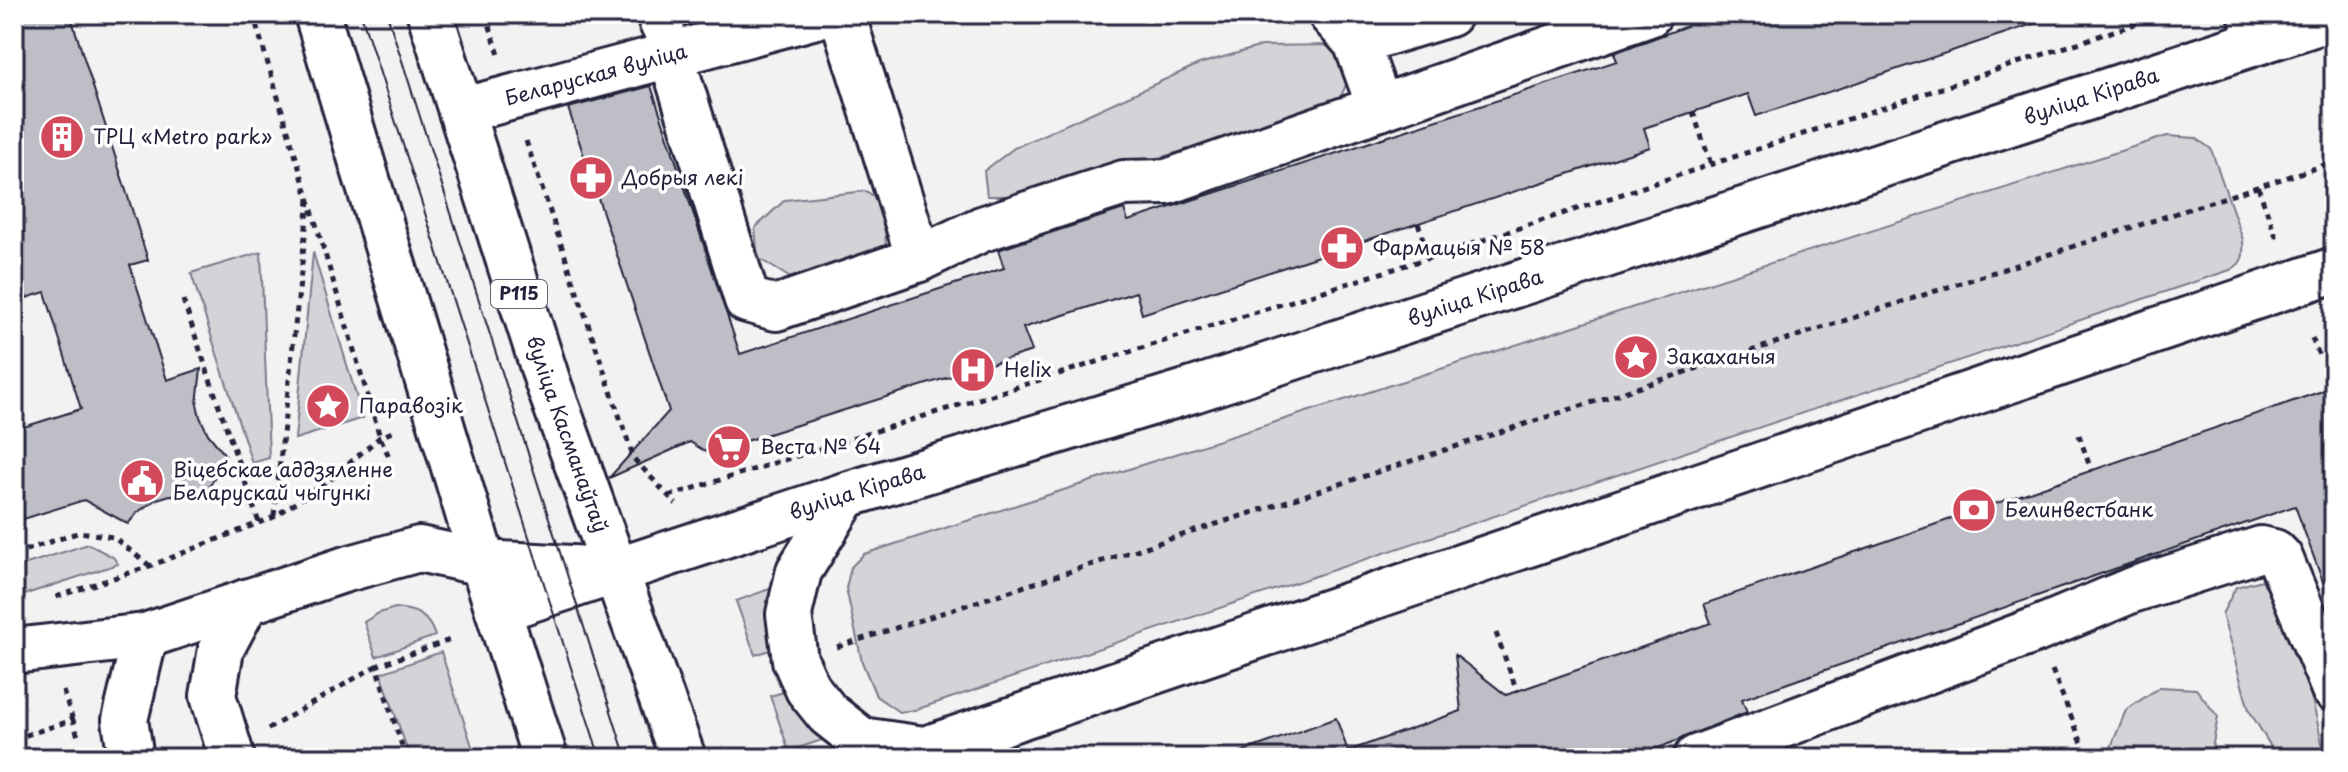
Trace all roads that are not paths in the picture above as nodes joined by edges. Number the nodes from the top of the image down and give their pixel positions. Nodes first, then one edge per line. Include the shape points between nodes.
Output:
1 (317, 14) edge
2 (430, 14) edge
3 (823, 14) edge
4 (842, 14) edge
5 (1449, 14) edge
6 (1649, 14) edge
7 (2334, 17) edge
8 (2256, 27) edge
9 (1343, 28) edge
10 (664, 31) edge
11 (1380, 108) junction
12 (461, 111) junction
13 (919, 259) junction
14 (2334, 270) edge
15 (846, 495) junction
16 (483, 563) junction
17 (616, 571) junction
18 (246, 602) junction
19 (498, 610) junction
20 (145, 636) junction
21 (14, 651) edge
22 (2334, 689) edge
23 (246, 746) edge
24 (912, 754) edge
25 (131, 758) edge
26 (545, 758) edge
27 (683, 758) edge
28 (1696, 758) edge

1 - 16 main road
2 - 12 main road, вуліца Касманаўтаў / Р115
3 - 10 main road, Беларуская вуліца
4 - 13 main road
5 - 9 main road
6 - 11 main road
7 - 8 main road, вуліца Кірава
8 - 15 main road, вуліца Кірава via 1193,390
9 - 11 main road
10 - 12 main road, Беларуская вуліца via 512,97
10 - 13 main road via 747,300 776,308
11 - 13 main road via 1167,182 1124,183 982,229
12 - 17 main road, вуліца Касманаўтаў / Р115 via 548,383
14 - 24 main road
15 - 17 main road, вуліца Кірава
15 - 24 main road via 799,571 789,614 795,660 808,689 828,714 861,740
16 - 17 main road, вуліца Кірава
16 - 18 main road, вуліца Кірава via 419,549
16 - 19 main road
17 - 19 main road, вуліца Кірава
17 - 27 main road, вуліца Касманаўтаў / Р115
18 - 20 main road, вуліца Кірава
18 - 23 main road via 221,649 213,696
19 - 26 main road
20 - 21 main road, вуліца Кірава
20 - 25 main road via 125,720
22 - 28 main road via 2280,558 2261,549 2145,585

